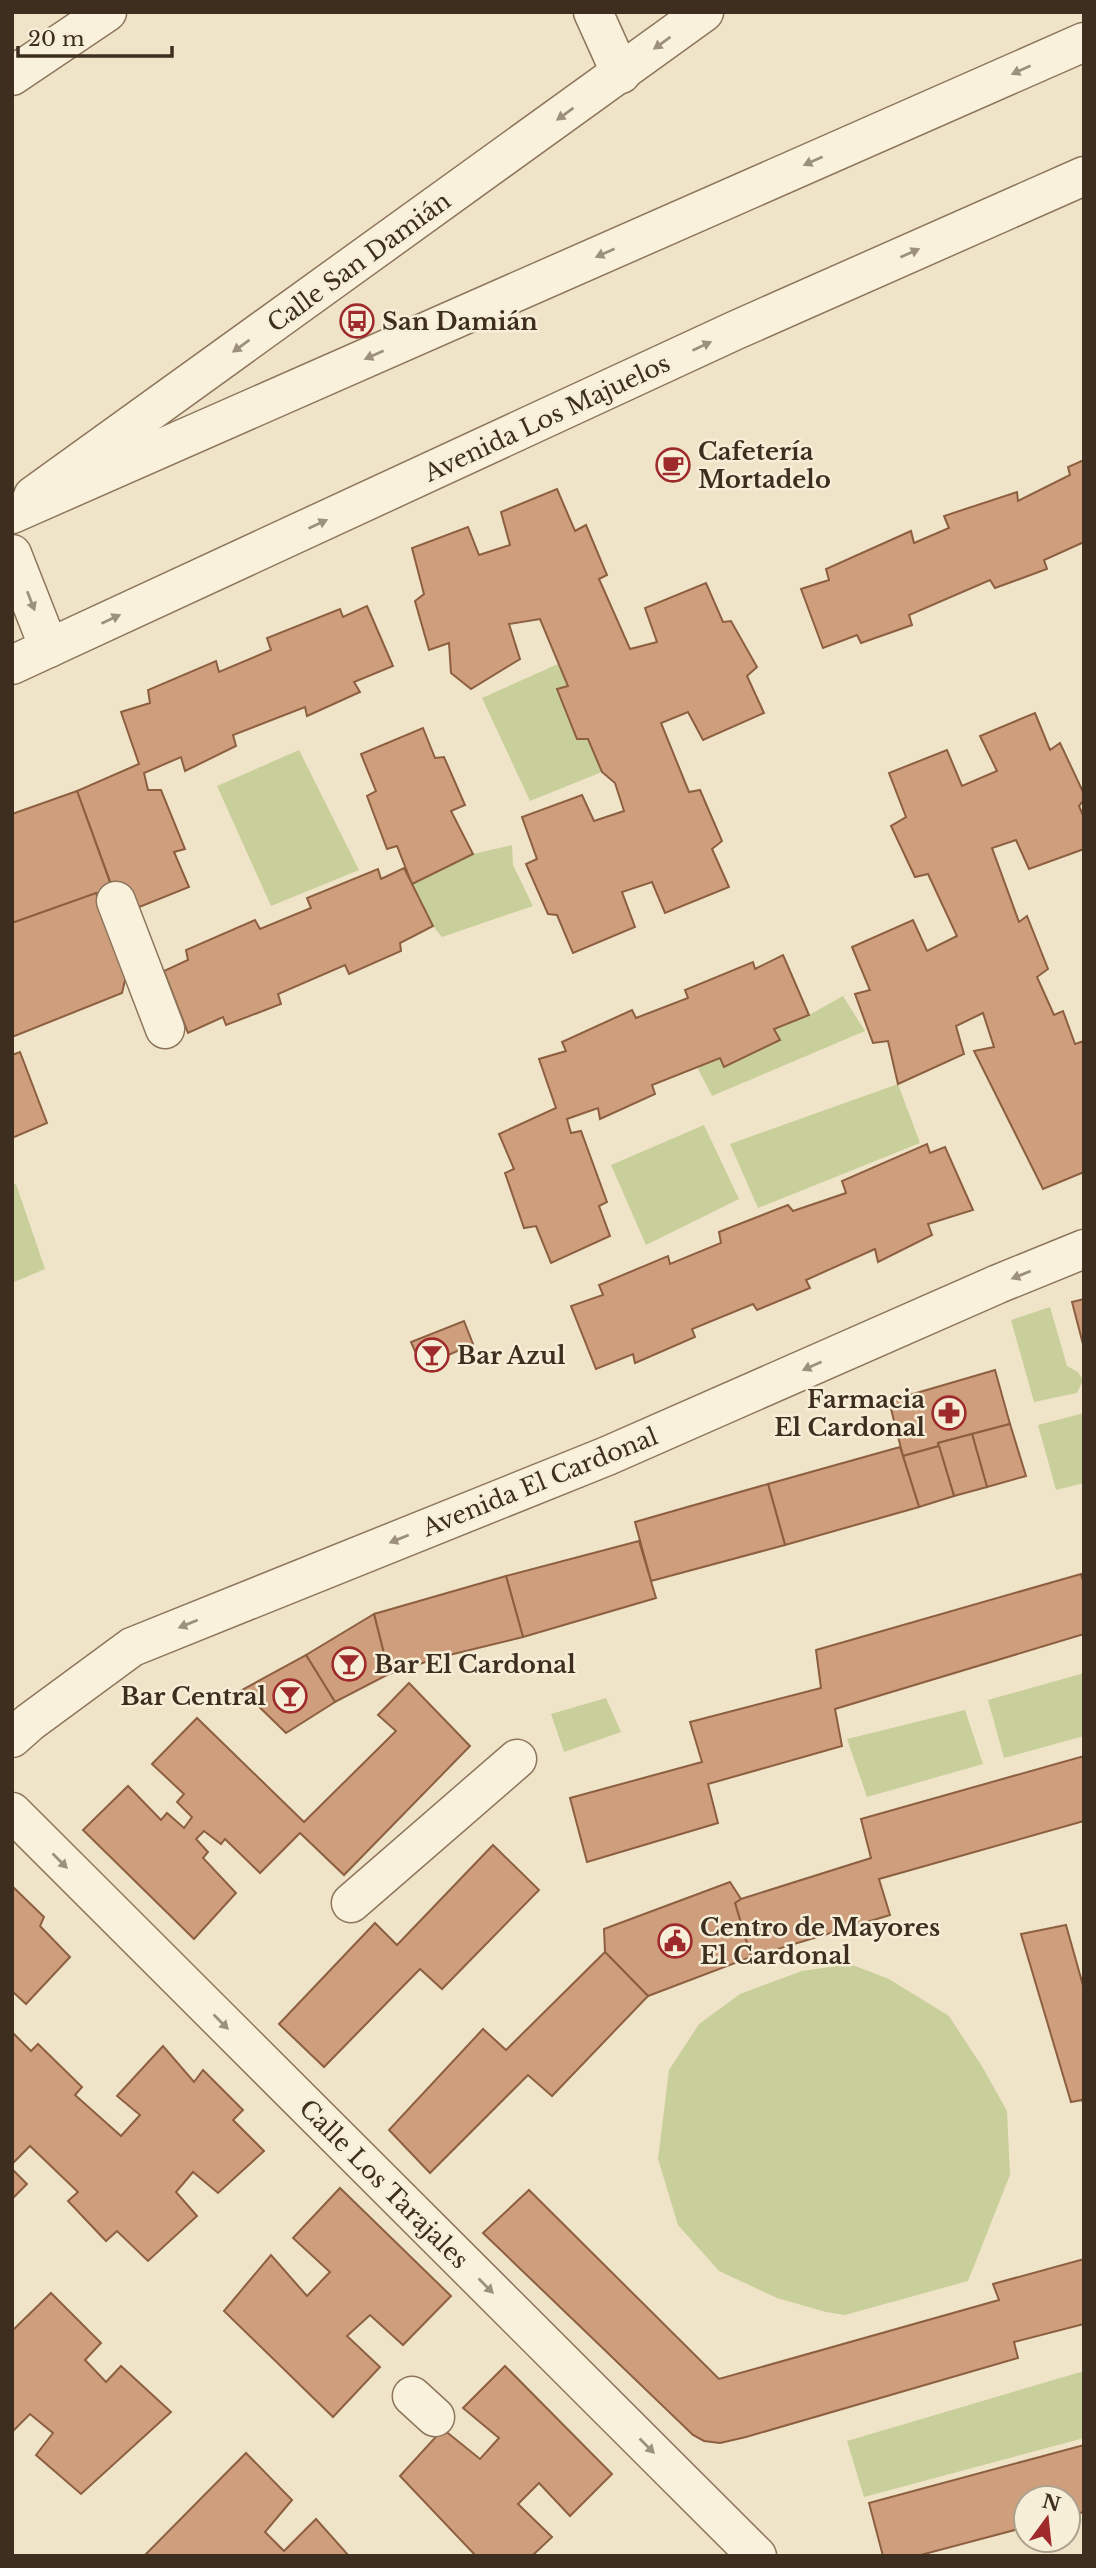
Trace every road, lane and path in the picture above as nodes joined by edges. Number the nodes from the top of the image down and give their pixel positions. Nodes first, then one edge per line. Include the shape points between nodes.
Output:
1 (107, 12) edge
2 (593, 12) edge
3 (704, 12) edge
4 (1084, 42) edge
5 (621, 74) junction
6 (12, 76) edge
7 (1084, 176) edge
8 (12, 512) edge
9 (12, 554) edge
10 (49, 648) junction
11 (12, 665) edge
12 (116, 901) dead end
13 (165, 1029) dead end
14 (1084, 1249) edge
15 (12, 1738) edge
16 (517, 1759) dead end
17 (12, 1812) edge
18 (351, 1903) dead end
19 (757, 2556) edge

1 - 6 street
2 - 5 street
3 -> 5 street, Calle San Damián
4 -> 8 street
5 -> 8 street, Calle San Damián
10 -> 7 street, Avenida Los Majuelos via 736,330
9 -> 10 street
10 - 11 street, Avenida Los Majuelos
12 - 13 street
14 -> 15 street, Avenida El Cardonal via 607,1456 132,1647
16 - 18 street
17 -> 19 street, Calle Los Tarajales

